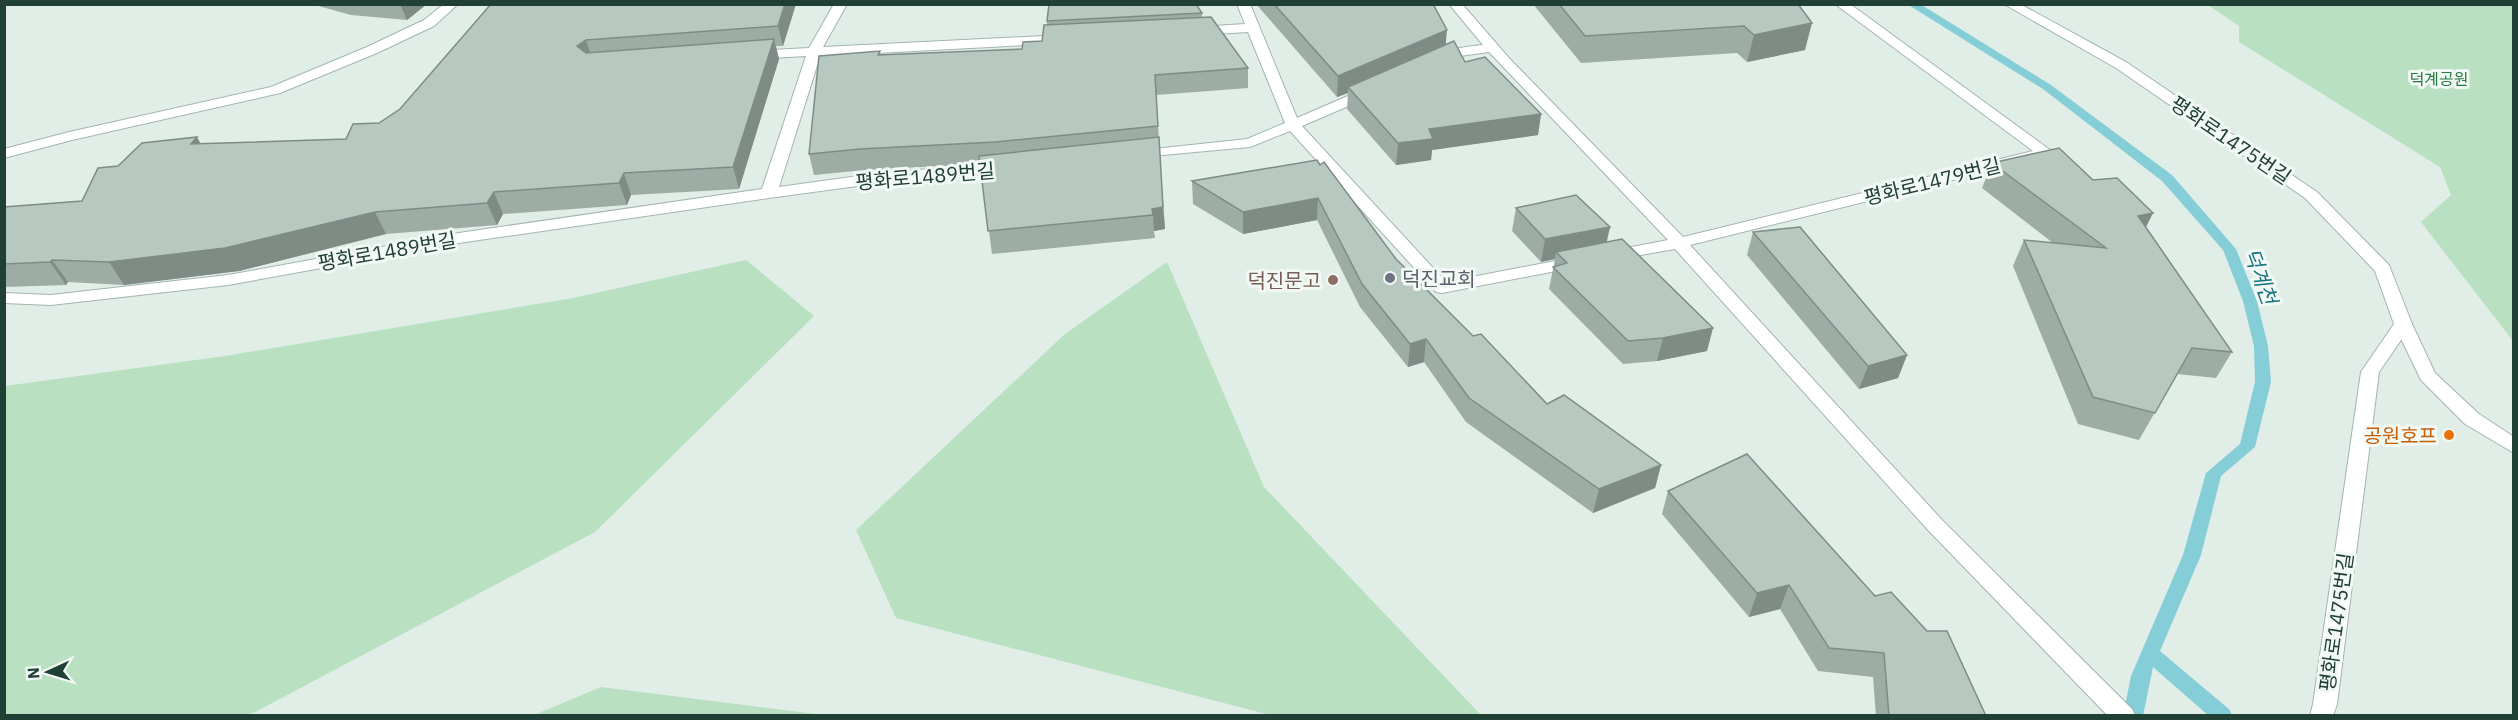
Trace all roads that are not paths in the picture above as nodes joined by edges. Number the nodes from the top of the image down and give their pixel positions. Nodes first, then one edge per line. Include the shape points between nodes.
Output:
1 (452, 4) edge
2 (841, 4) edge
3 (1243, 4) edge
4 (1455, 4) edge
5 (1841, 4) edge
6 (2010, 4) edge
7 (1253, 28) junction
8 (1184, 32) edge
9 (1077, 38) edge
10 (1492, 47) junction
11 (815, 50) junction
12 (745, 56) edge
13 (1425, 67) edge
14 (1383, 86) edge
15 (1293, 124) junction
16 (4, 154) edge
17 (1123, 156) edge
18 (1021, 167) edge
19 (769, 193) junction
20 (1678, 243) junction
21 (4, 298) edge
22 (2403, 324) junction
23 (2514, 446) edge
24 (2124, 716) edge
25 (2321, 716) edge

1 - 16 street via 429,23 275,90
2 - 11 street
3 - 7 street
4 - 10 street
5 - 20 street, 평화로1479번길 via 2045,153
6 - 22 street, 평화로1475번길 via 2121,65 2312,195 2383,269
7 - 8 street
7 - 15 street
9 - 11 street
10 - 13 street via 1457,53
10 - 20 street
11 - 12 street
11 - 19 street
14 - 15 street
15 - 17 street via 1250,143
15 - 20 street via 1442,288
18 - 19 street, 평화로1489번길 via 887,177
19 - 21 street, 평화로1489번길 via 459,238 228,280 51,300
20 - 24 street via 1935,525
22 - 23 street, 평화로1475번길 via 2427,376 2472,419
22 - 25 street, 평화로1475번길 via 2370,372

